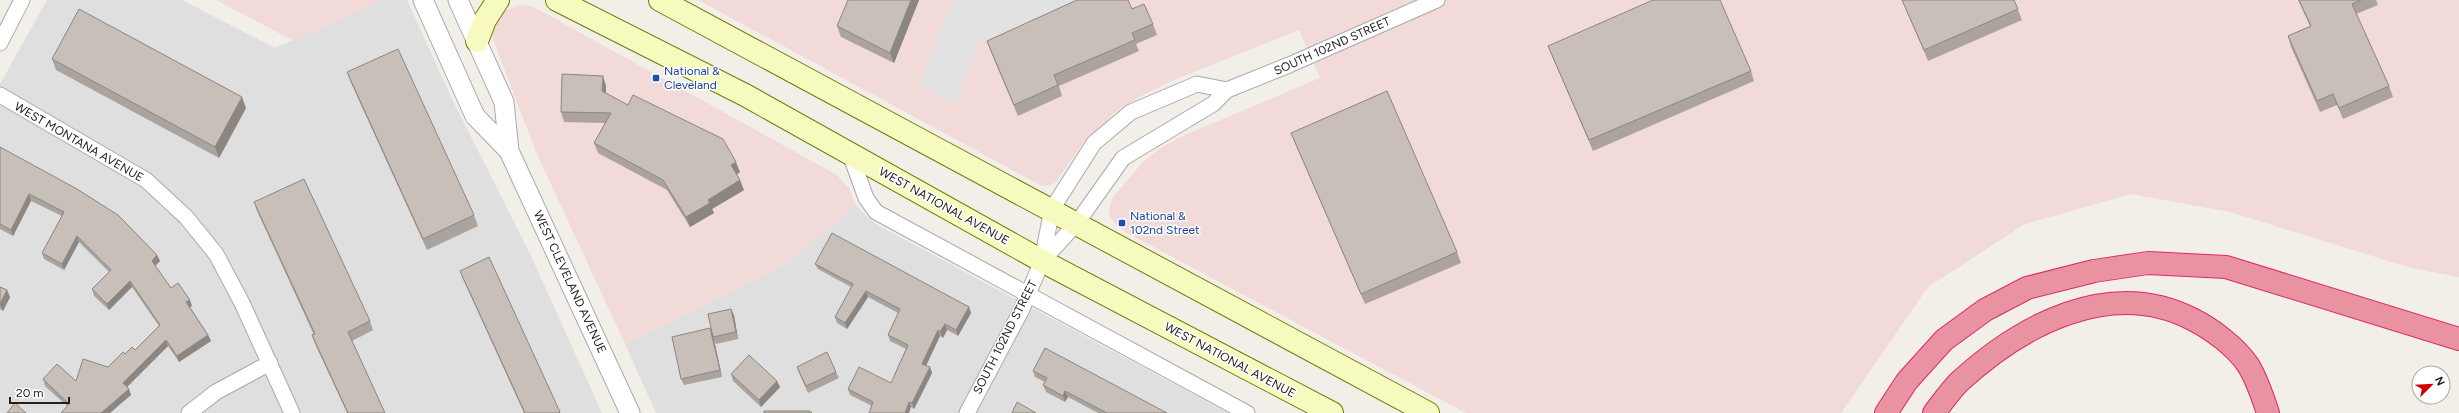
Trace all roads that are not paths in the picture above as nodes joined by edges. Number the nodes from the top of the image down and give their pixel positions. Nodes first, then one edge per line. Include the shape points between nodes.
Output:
1 (22, 0) edge
2 (423, 0) edge
3 (458, 0) edge
4 (498, 0) edge
5 (557, 0) edge
6 (660, 0) edge
7 (1437, 0) edge
8 (476, 41) junction
9 (0, 43) edge
10 (1227, 90) junction
11 (0, 95) edge
12 (509, 151) junction
13 (850, 154) junction
14 (1052, 209) junction
15 (1077, 223) junction
16 (1042, 261) junction
17 (1027, 296) junction
18 (2459, 339) edge
19 (270, 364) junction
20 (188, 413) edge
21 (292, 413) edge
22 (630, 413) edge
23 (967, 413) edge
24 (1247, 413) edge
25 (1332, 413) edge
26 (1428, 413) edge
27 (1886, 413) edge
28 (1934, 413) edge
29 (2268, 413) edge

1 - 9 street
2 - 12 street, WEST CLEVELAND AVENUE via 475,116
3 - 8 street, WEST CLEVELAND AVENUE
4 - 8 main road
5 - 13 main road, WEST NATIONAL AVENUE via 745,95
6 - 14 main road via 771,62
7 - 10 street, SOUTH 102ND STREET
8 - 12 street, WEST CLEVELAND AVENUE via 504,102
10 - 14 street, SOUTH 102ND STREET via 1196,84 1131,112 1094,143
10 - 15 street, SOUTH 102ND STREET via 1213,104 1123,158
11 - 19 street, WEST MONTANA AVENUE via 146,180 186,217 216,254
12 - 22 street, WEST CLEVELAND AVENUE
13 - 16 main road, WEST NATIONAL AVENUE
13 - 17 street via 866,198 876,212
14 - 15 main road
14 - 16 street, SOUTH 102ND STREET
15 - 16 street, SOUTH 102ND STREET
15 - 26 main road
16 - 17 street, SOUTH 102ND STREET
16 - 25 main road, WEST NATIONAL AVENUE
17 - 23 street, SOUTH 102ND STREET
17 - 24 street
18 - 27 highway via 2226,267 2148,263 2094,271 2027,288 1985,310 1944,340 1907,381
19 - 20 street via 216,392
19 - 21 street, WEST MONTANA AVENUE
28 - 29 highway via 1958,383 1999,349 2046,322 2090,306 2133,302 2173,310 2214,330 2248,365

